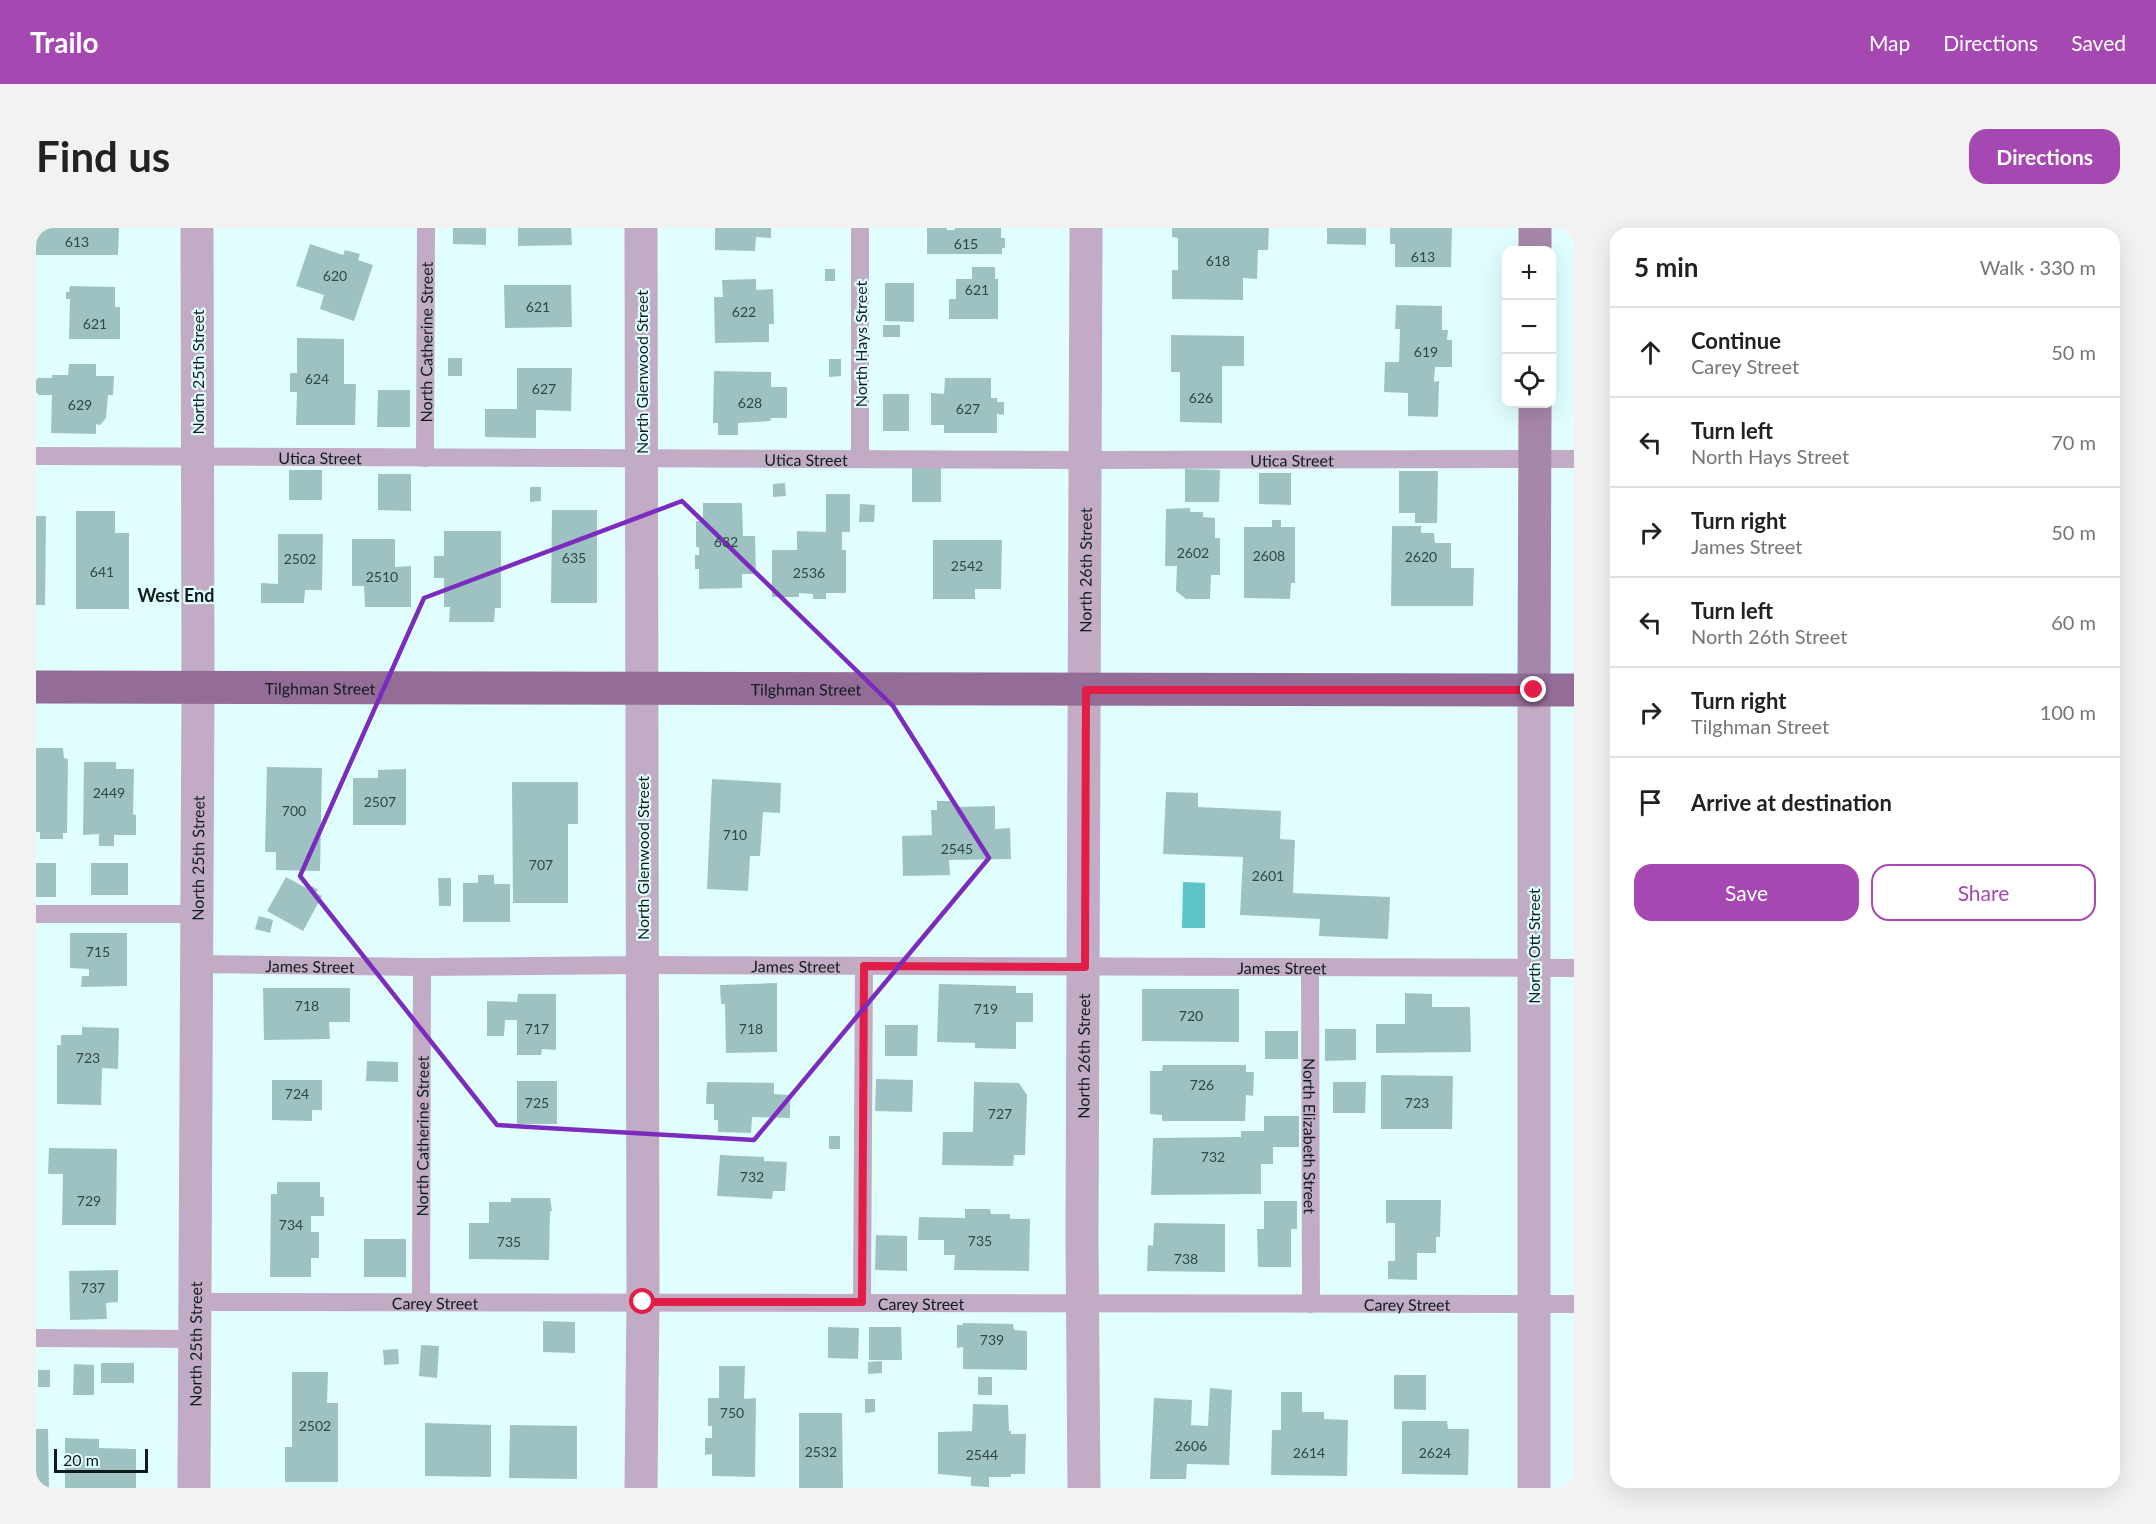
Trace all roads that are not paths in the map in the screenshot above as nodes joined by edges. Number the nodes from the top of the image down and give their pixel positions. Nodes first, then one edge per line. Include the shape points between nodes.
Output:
1 (197, 228) edge
2 (426, 228) edge
3 (641, 228) edge
4 (860, 228) edge
5 (1086, 228) edge
6 (1535, 228) edge
7 (1535, 246) edge
8 (1535, 408) edge
9 (36, 456) edge
10 (197, 457) junction
11 (424, 458) junction
12 (641, 459) junction
13 (860, 459) junction
14 (1535, 459) junction
15 (1574, 459) edge
16 (1085, 460) junction
17 (198, 686) junction
18 (36, 687) edge
19 (642, 688) junction
20 (1086, 690) junction
21 (1534, 690) junction
22 (1574, 690) edge
23 (36, 914) edge
24 (197, 914) junction
25 (198, 964) junction
26 (641, 965) junction
27 (864, 966) junction
28 (422, 967) junction
29 (1085, 967) junction
30 (1310, 968) junction
31 (1533, 969) junction
32 (1574, 969) edge
33 (195, 1302) junction
34 (421, 1302) junction
35 (643, 1302) junction
36 (862, 1302) junction
37 (1083, 1303) junction
38 (1311, 1304) junction
39 (1533, 1304) junction
40 (1574, 1304) edge
41 (36, 1338) edge
42 (195, 1339) junction
43 (194, 1488) edge
44 (641, 1488) edge
45 (1084, 1488) edge
46 (1534, 1488) edge

1 - 10 street, North 25th Street
2 - 11 lane, North Catherine Street
3 - 12 street, North Glenwood Street
4 - 13 lane, North Hays Street
5 - 16 street, North 26th Street
6 - 7 street
8 - 14 street, North Ott Street
9 - 10 lane, Utica Street
10 - 11 lane, Utica Street
10 - 17 street, North 25th Street
11 - 12 lane, Utica Street
12 - 13 lane, Utica Street
12 - 19 street, North Glenwood Street
13 - 16 lane, Utica Street
14 - 15 lane, Utica Street
14 - 16 lane, Utica Street
14 - 21 street, North Ott Street
16 - 20 street, North 26th Street
17 - 18 main road, Tilghman Street
17 - 19 main road, Tilghman Street
17 - 24 street, North 25th Street
19 - 20 main road, Tilghman Street
19 - 26 street, North Glenwood Street
20 - 21 main road, Tilghman Street
20 - 29 street, North 26th Street
21 - 22 main road, Tilghman Street
21 - 31 street, North Ott Street
23 - 24 lane
24 - 25 street, North 25th Street
25 - 28 lane, James Street
25 - 33 street, North 25th Street
26 - 27 lane, James Street
26 - 28 lane, James Street
26 - 35 street, North Glenwood Street
27 - 29 lane, James Street
27 - 36 lane
28 - 34 lane, North Catherine Street
29 - 30 lane, James Street
29 - 37 street, North 26th Street
30 - 31 lane, James Street
30 - 38 lane, North Elizabeth Street
31 - 32 lane, James Street
31 - 39 street, North Ott Street
33 - 34 lane, Carey Street
33 - 42 street, North 25th Street
34 - 35 lane, Carey Street
35 - 36 lane, Carey Street
35 - 44 street, North Glenwood Street
36 - 37 lane, Carey Street
37 - 38 lane, Carey Street
37 - 45 street, North 26th Street
38 - 39 lane, Carey Street
39 - 40 lane, Carey Street
39 - 46 street, North Ott Street
41 - 42 lane
42 - 43 street, North 25th Street

